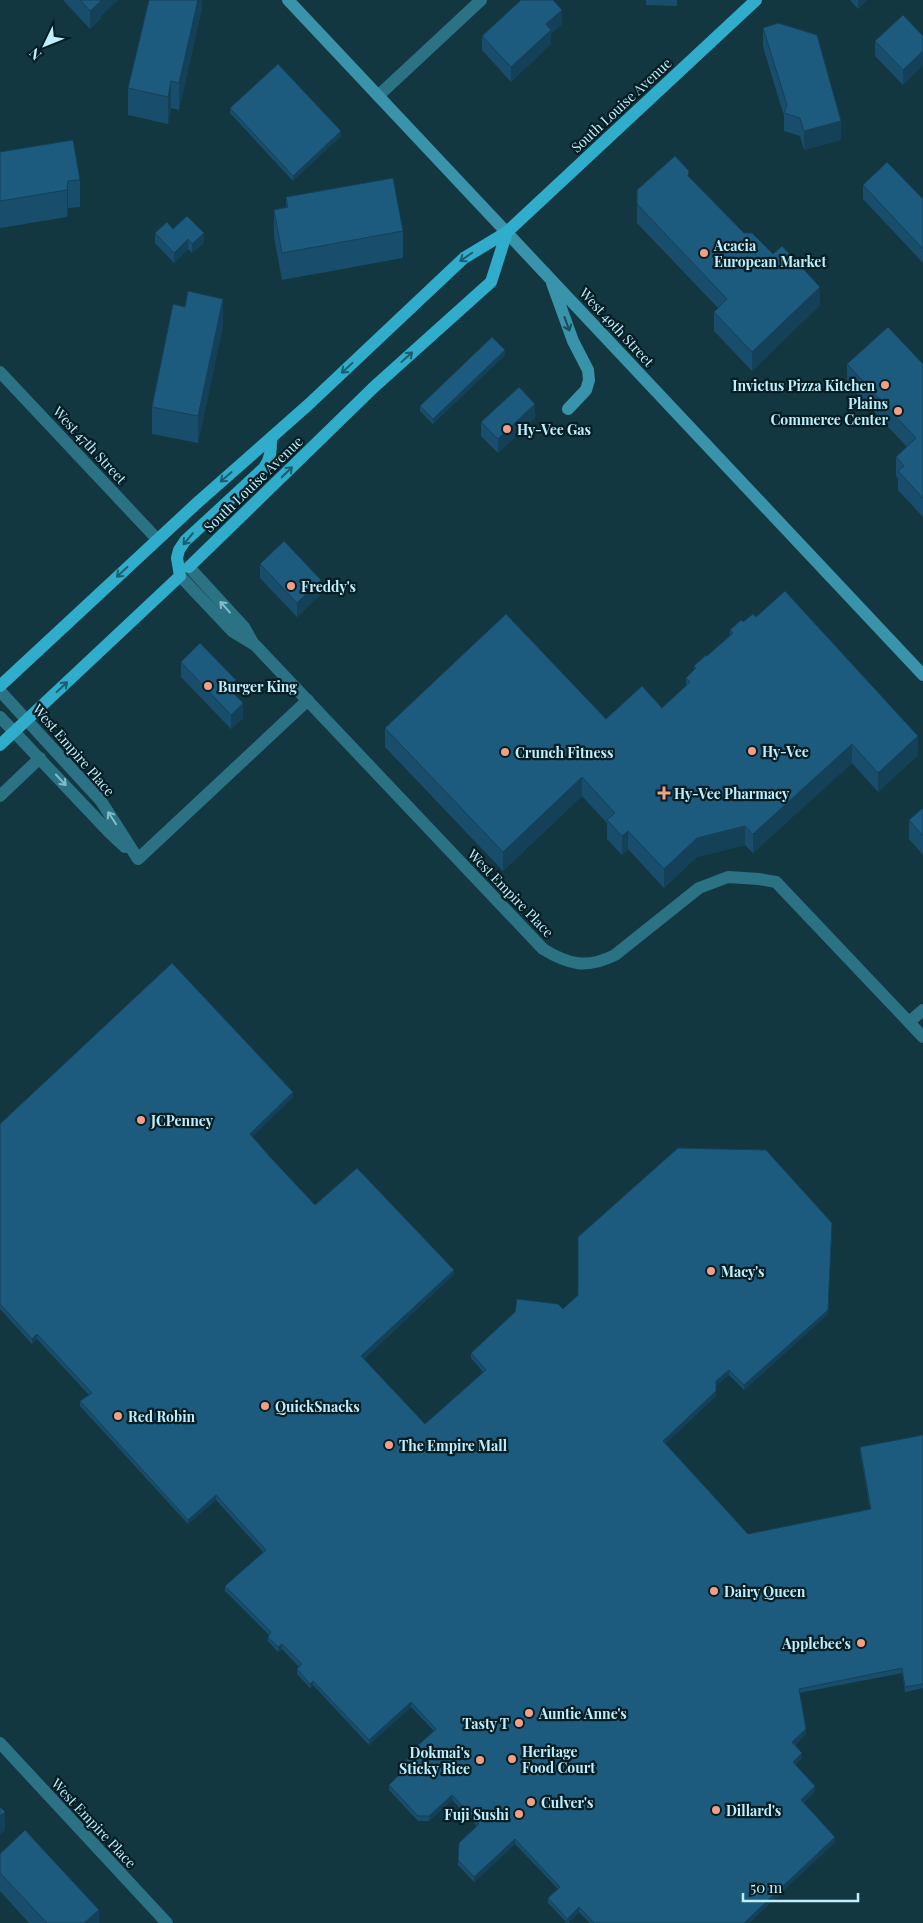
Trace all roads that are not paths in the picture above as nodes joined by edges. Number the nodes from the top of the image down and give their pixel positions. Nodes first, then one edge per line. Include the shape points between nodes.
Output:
1 (288, 0) edge
2 (481, 0) edge
3 (756, 0) edge
4 (378, 96) junction
5 (507, 232) junction
6 (551, 278) junction
7 (0, 372) edge
8 (568, 409) dead end
9 (271, 438) junction
10 (158, 539) junction
11 (189, 567) junction
12 (180, 576) junction
13 (255, 645) junction
14 (923, 675) edge
15 (0, 686) edge
16 (0, 690) edge
17 (308, 700) junction
18 (0, 717) edge
19 (27, 719) junction
20 (14, 732) junction
21 (0, 745) edge
22 (40, 758) junction
23 (0, 796) edge
24 (138, 859) junction
25 (923, 1010) edge
26 (909, 1022) junction
27 (923, 1037) edge
28 (0, 1743) edge
29 (167, 1923) edge

1 - 4 main road, West 49th Street
2 - 4 street
3 - 5 main road, South Louise Avenue
4 - 5 main road, West 49th Street
5 - 6 main road, West 49th Street
5 -> 9 main road, South Louise Avenue via 464,258
11 -> 5 main road, South Louise Avenue via 374,387 490,282
6 -> 8 main road via 573,341 588,370 586,390
6 - 14 main road, West 49th Street
7 - 10 street, West 47th Street
9 -> 10 main road, South Louise Avenue
9 -> 12 main road via 271,453 264,468 185,541 177,558
10 -> 15 main road, South Louise Avenue
11 - 12 main road, South Louise Avenue
13 -> 11 street, West Empire Place via 244,627
12 - 13 street, West Empire Place via 232,631
19 -> 12 main road, South Louise Avenue
13 - 17 street, West Empire Place
16 - 19 street, West Empire Place
17 - 24 street
17 - 26 street, West Empire Place via 538,946 562,960 590,964 615,955 699,888 728,877 776,882
18 - 20 street, West Empire Place
19 - 20 main road, South Louise Avenue
24 -> 19 street, West Empire Place via 101,801
20 - 21 main road, South Louise Avenue
20 - 22 street, West Empire Place
22 - 23 street
22 -> 24 street, West Empire Place
25 - 26 street
26 - 27 street, West Empire Place
28 - 29 street, West Empire Place

